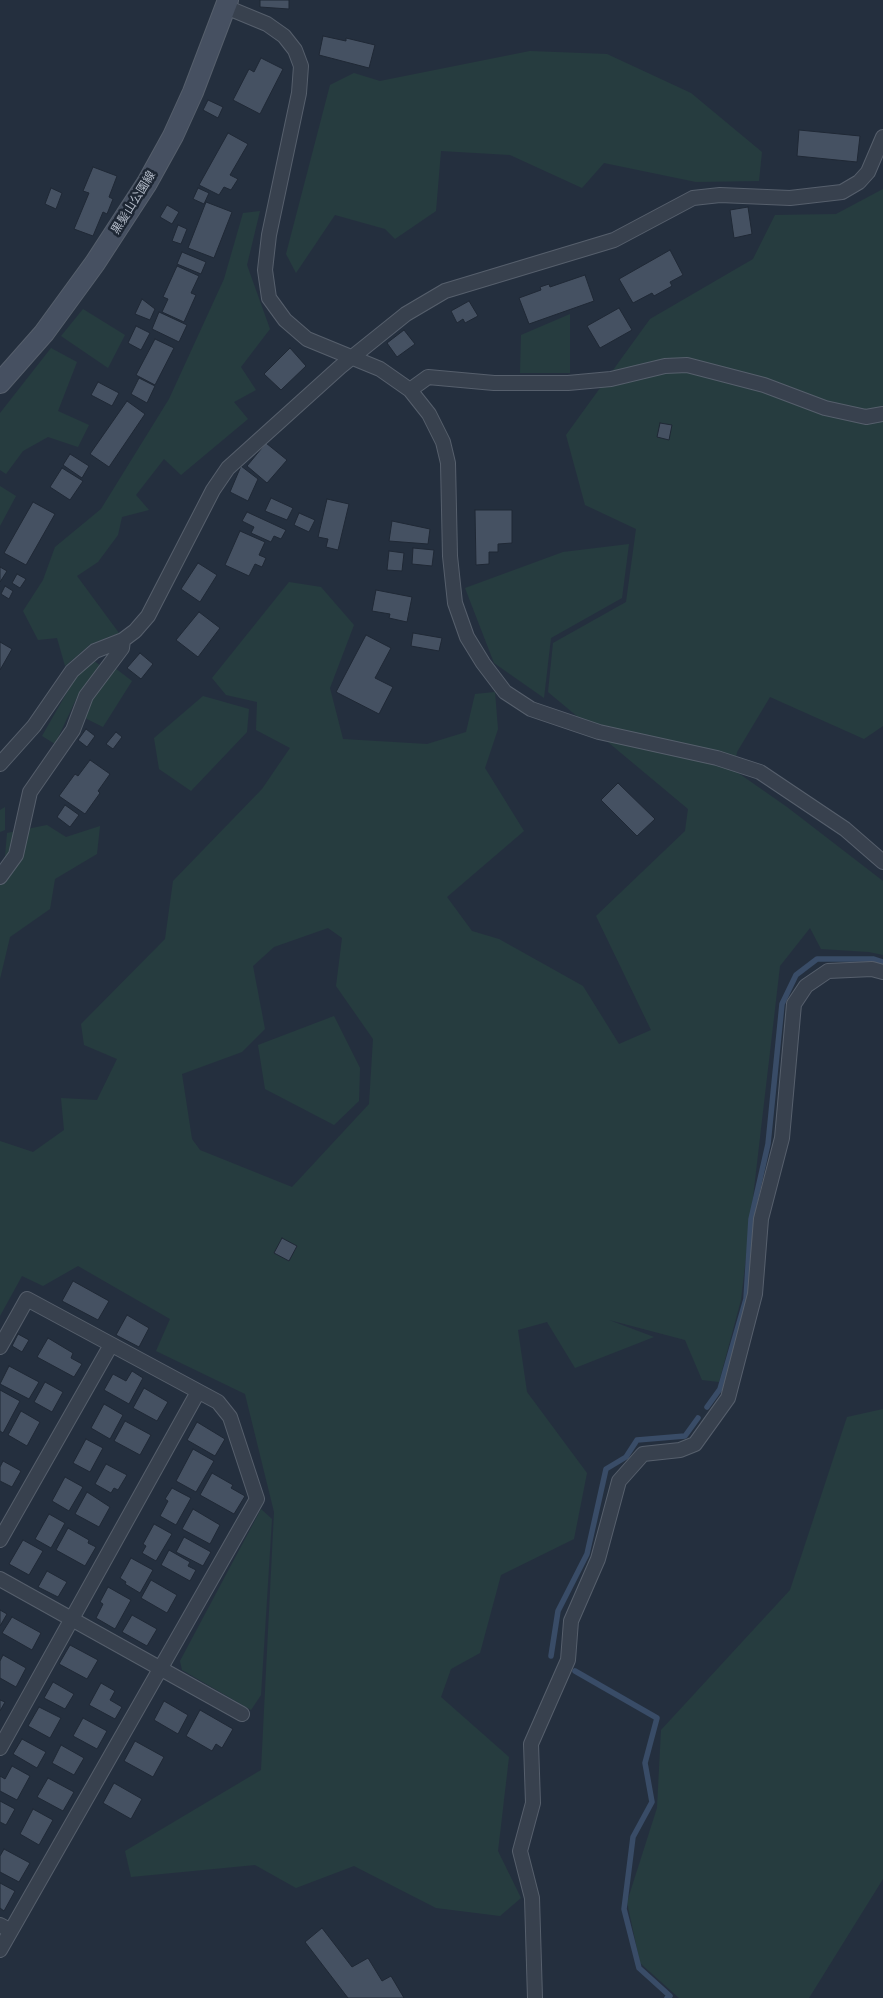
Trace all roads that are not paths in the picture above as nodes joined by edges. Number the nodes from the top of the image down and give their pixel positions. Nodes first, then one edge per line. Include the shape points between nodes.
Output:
1 (227, 4) edge
2 (883, 137) edge
3 (352, 358) junction
4 (0, 383) edge
5 (410, 390) junction
6 (883, 414) edge
7 (123, 640) junction
8 (0, 764) edge
9 (883, 862) edge
10 (0, 877) edge
11 (883, 972) edge
12 (111, 1345) junction
13 (0, 1347) edge
14 (198, 1392) junction
15 (0, 1540) edge
16 (0, 1578) edge
17 (72, 1619) junction
18 (161, 1669) junction
19 (242, 1714) dead end
20 (0, 1748) edge
21 (5, 1928) edge
22 (0, 1950) edge
23 (535, 1998) edge

1 - 3 street via 284,36 295,50 301,66 299,93 269,235 265,270 269,298 285,320 307,339
1 - 4 main road, 黒髪山公園線 via 189,101 147,183 95,263 44,332
2 - 3 street via 868,172 842,192 790,198 720,195 693,198 614,240 445,291 406,314
3 - 5 street via 380,370
3 - 7 street via 228,468 213,490 148,616
5 - 6 street via 428,377 494,383 568,383 687,365 764,385 824,408 866,417
5 - 9 street via 429,414 444,442 448,463 450,556 455,603 467,637 505,692 531,709 598,732 717,758 760,772 846,829
7 - 8 street via 95,651 72,672 34,726
7 - 10 street via 122,648 86,696 73,730 30,792 16,855
11 - 23 street via 872,969 828,971 806,986 794,1004 782,1138 762,1219 755,1294 728,1398 694,1444 680,1450 643,1454 619,1481 598,1559 571,1620 568,1660 531,1744 534,1803 520,1851 532,1898
12 - 13 street via 27,1300
12 - 14 street
12 - 15 street
14 - 17 street
14 - 18 street via 218,1402 230,1417 257,1499
16 - 17 street
17 - 18 street
17 - 20 street
18 - 19 street
18 - 21 street
21 - 22 street

